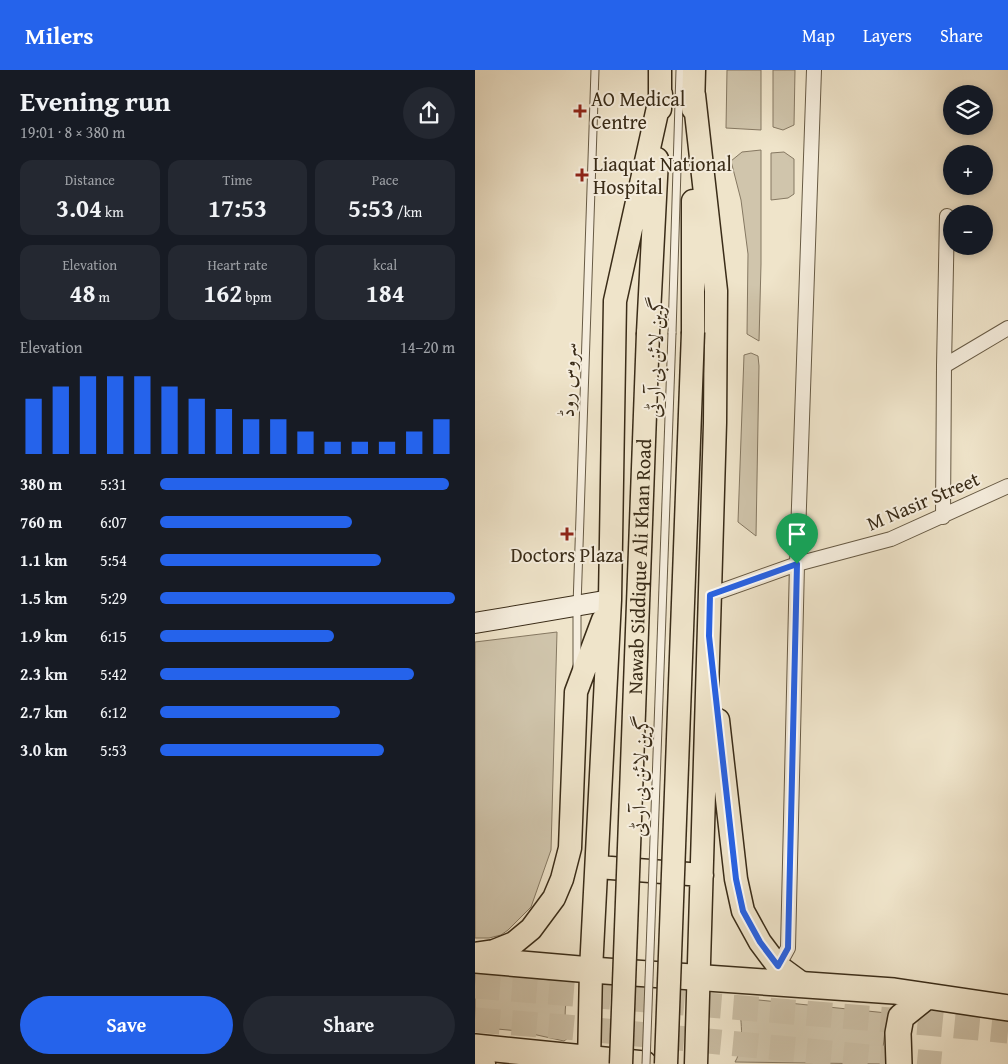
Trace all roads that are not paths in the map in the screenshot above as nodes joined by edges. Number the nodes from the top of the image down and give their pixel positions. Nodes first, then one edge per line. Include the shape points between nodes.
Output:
1 (595, 70) edge
2 (660, 70) edge
3 (681, 70) edge
4 (694, 70) edge
5 (814, 70) edge
6 (661, 94) junction
7 (693, 95) junction
8 (946, 255) edge
9 (1008, 328) edge
10 (682, 332) junction
11 (943, 366) junction
12 (1008, 486) edge
13 (943, 517) junction
14 (797, 564) junction
15 (710, 595) junction
16 (610, 600) junction
17 (577, 606) junction
18 (475, 623) edge
19 (709, 636) junction
20 (576, 692) junction
21 (598, 867) junction
22 (702, 875) junction
23 (475, 954) edge
24 (475, 960) edge
25 (778, 966) junction
26 (591, 970) junction
27 (699, 976) junction
28 (804, 985) junction
29 (927, 996) junction
30 (1008, 1008) edge
31 (475, 1047) edge
32 (475, 1058) edge
33 (589, 1061) edge
34 (484, 1064) edge
35 (621, 1064) edge
36 (645, 1064) edge
37 (666, 1064) edge
38 (696, 1064) edge
39 (899, 1064) edge

1 - 17 lane, سروس روڈ
2 - 6 main road, Nawab Siddique Ali Khan Road
3 - 10 lane, گرین لائن بی آر ٹی
4 - 7 main road
5 - 14 street
6 - 16 main road via 615,301
6 - 35 main road, Nawab Siddique Ali Khan Road, bridge via 648,332
7 - 10 main road
7 - 15 main road via 715,291
8 - 11 street
9 - 11 street
10 - 36 lane, گرین لائن بی آر ٹی, bridge
10 - 37 main road, bridge
11 - 13 street
12 - 13 street, M Nasir Street
13 - 14 street, M Nasir Street via 891,539
14 - 15 street, M Nasir Street
14 - 25 street via 788,948
15 - 19 main road
16 - 17 street
16 - 20 main road
16 - 21 main road
17 - 18 street
17 - 20 lane, سروس روڈ
19 - 22 main road
19 - 25 main road via 736,879 743,911
20 - 23 main road via 569,848 562,879 554,898 531,929 514,943
21 - 22 main road
21 - 26 main road
22 - 27 main road
24 - 26 highway
25 - 28 main road
26 - 27 highway
26 - 33 main road
27 - 28 highway
27 - 38 main road
28 - 29 highway
29 - 30 highway
29 - 39 highway via 901,1017
31 - 33 highway
32 - 34 main road
33 - 36 highway

